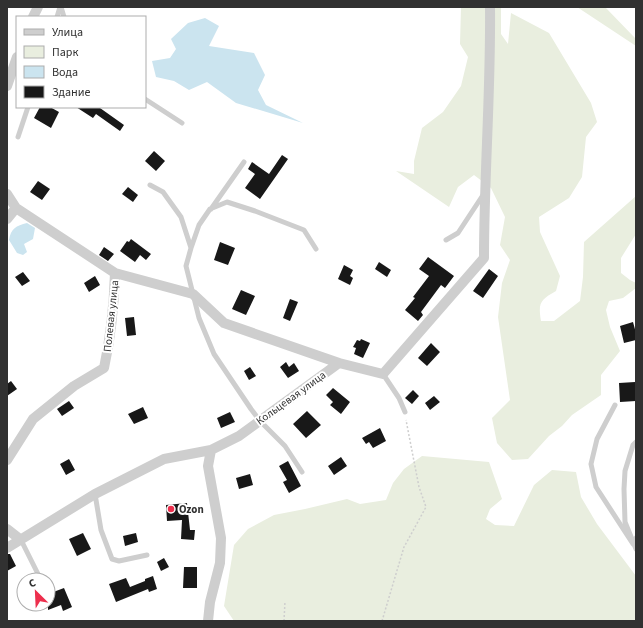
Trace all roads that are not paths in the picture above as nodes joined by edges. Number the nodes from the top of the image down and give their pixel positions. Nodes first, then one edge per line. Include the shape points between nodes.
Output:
1 (38, 7) edge
2 (490, 7) edge
3 (34, 16) edge
4 (16, 60) edge
5 (7, 86) edge
6 (146, 100) edge
7 (28, 108) edge
8 (182, 123) dead end
9 (18, 137) dead end
10 (244, 162) dead end
11 (150, 185) dead end
12 (7, 194) edge
13 (484, 194) junction
14 (16, 208) junction
15 (210, 209) junction
16 (7, 219) edge
17 (446, 240) dead end
18 (191, 248) junction
19 (316, 249) dead end
20 (115, 273) junction
21 (193, 294) junction
22 (338, 363) junction
23 (384, 374) junction
24 (615, 405) dead end
25 (405, 412) road end
26 (260, 421) junction
27 (636, 442) edge
28 (211, 450) junction
29 (7, 460) edge
30 (302, 472) dead end
31 (95, 494) junction
32 (7, 529) edge
33 (636, 538) edge
34 (21, 540) junction
35 (634, 546) edge
36 (7, 548) edge
37 (147, 554) dead end
38 (37, 572) edge
39 (208, 621) edge

1 - 3 street
2 - 13 street
4 - 5 street
6 - 8 lane
7 - 9 lane
10 - 15 lane
11 - 18 lane via 163,192 181,217
12 - 14 street
13 - 17 lane via 458,233
13 - 23 street via 484,258
14 - 16 street
14 - 20 street
15 - 18 lane via 199,226
15 - 19 lane via 227,202 255,211 304,230
18 - 21 lane via 186,266
20 - 21 street
20 - 29 street, Полевая улица via 114,310 104,368 74,386 33,419
21 - 22 street via 224,323
21 - 26 lane via 199,318 214,354
22 - 23 street
22 - 26 street, Кольцевая улица
23 - 25 lane
24 - 35 lane via 597,439 591,464 596,486
26 - 28 street, Кольцевая улица
26 - 30 lane via 285,446
27 - 35 lane via 625,471 624,489 625,522
28 - 31 street, Кольцевая улица via 164,459
28 - 39 street via 208,466 221,538 220,563
31 - 34 street, Кольцевая улица
31 - 37 lane via 101,530 112,559 119,561
32 - 34 street
33 - 35 lane
34 - 36 street, Кольцевая улица
34 - 38 lane

